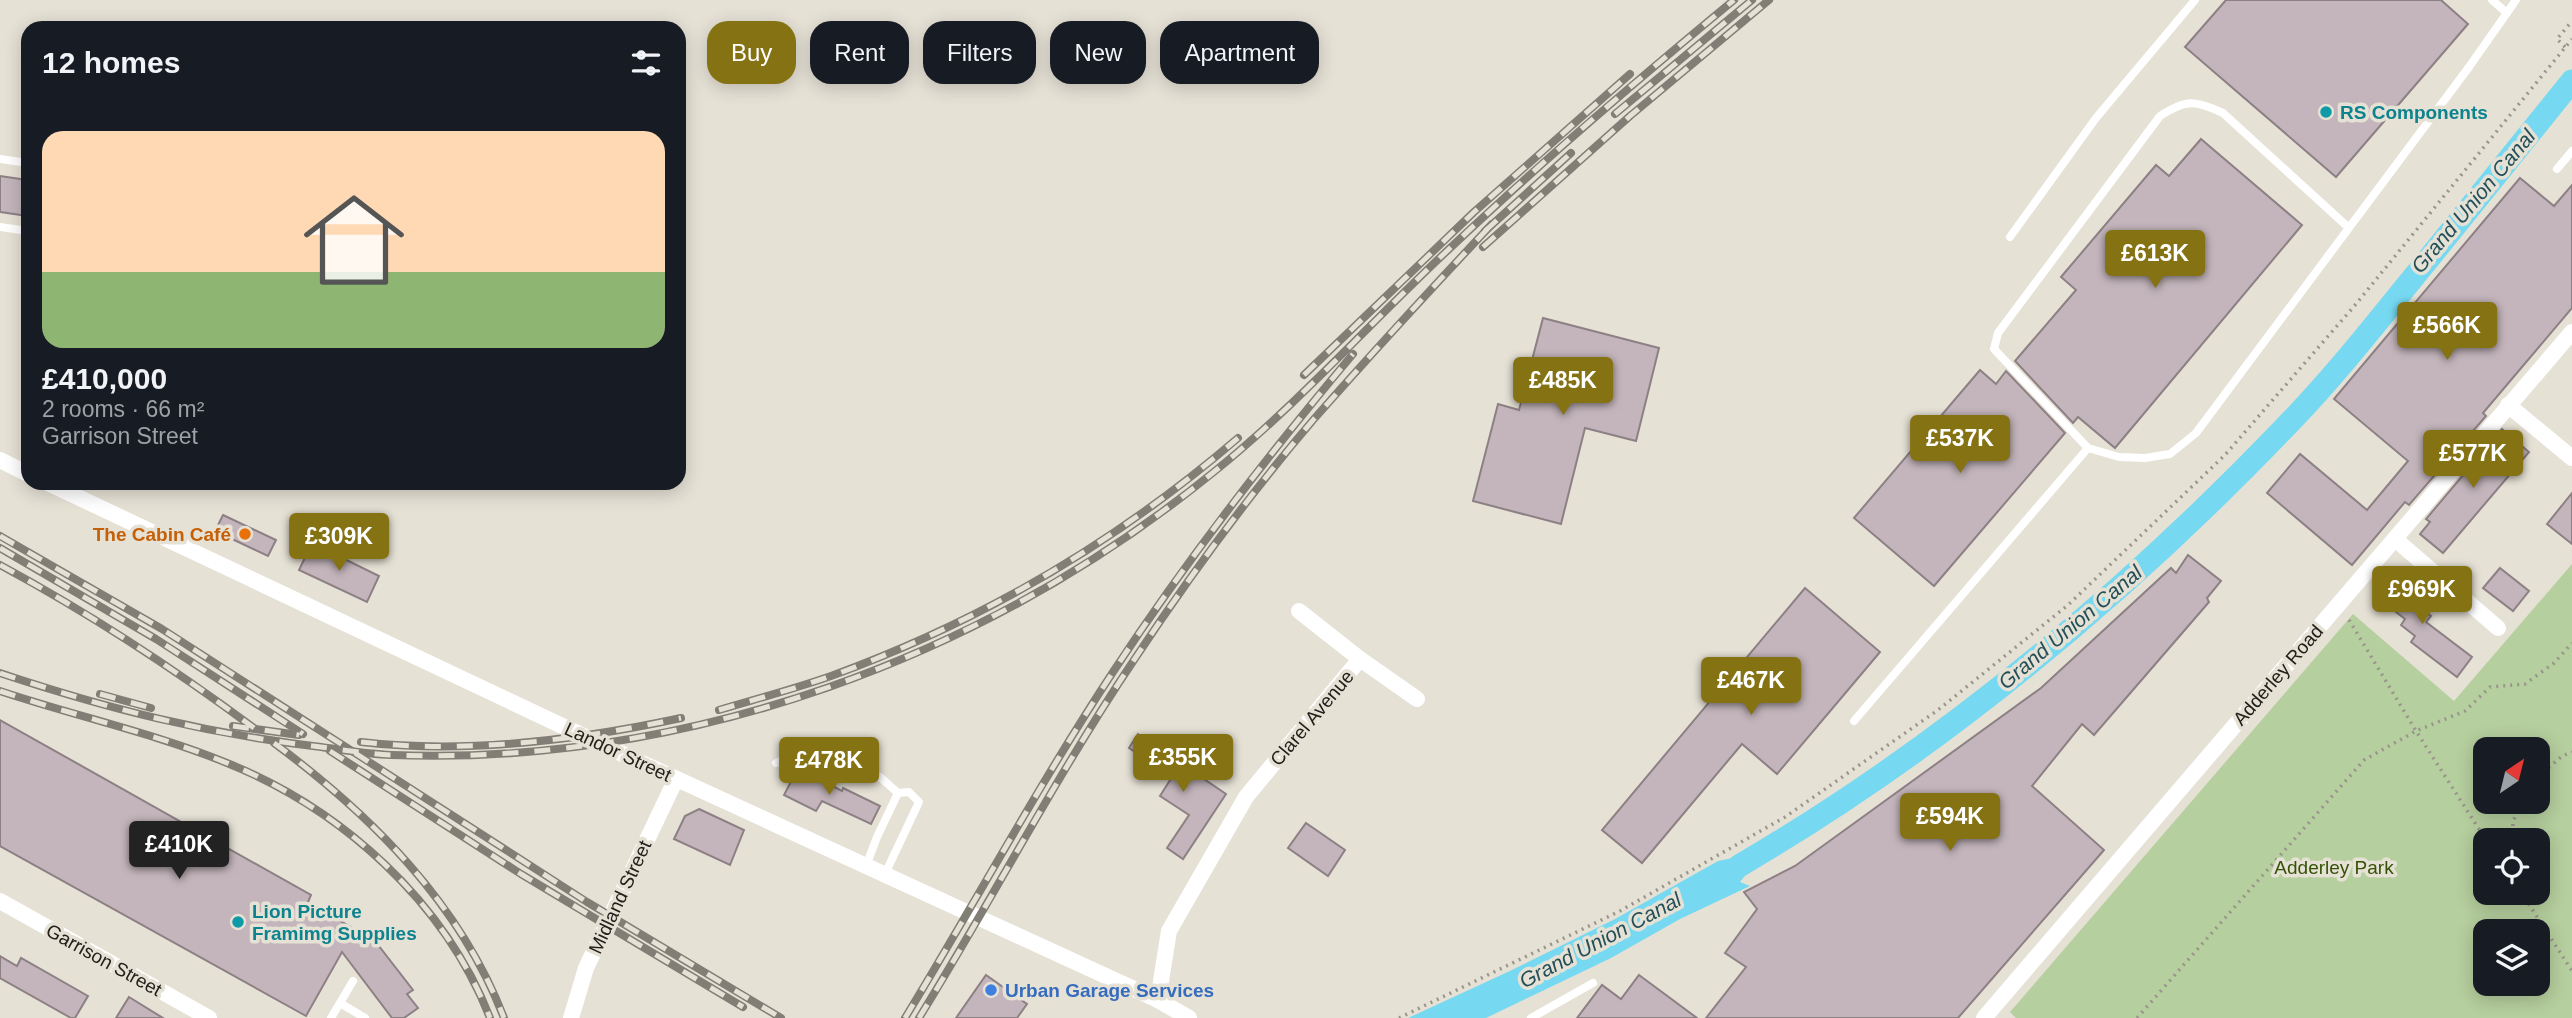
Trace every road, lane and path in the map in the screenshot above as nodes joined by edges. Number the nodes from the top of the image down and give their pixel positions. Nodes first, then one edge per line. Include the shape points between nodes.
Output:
1 (2195, 0) edge
2 (2492, 0) edge
3 (2516, 0) edge
4 (2507, 13) junction
5 (2572, 21) edge
6 (2572, 38) edge
7 (2565, 47) junction
8 (2572, 151) edge
9 (0, 159) edge
10 (21, 162) edge
11 (2557, 169) dead end
12 (0, 227) edge
13 (2350, 228) junction
14 (21, 230) edge
15 (2010, 236) dead end
16 (2572, 331) edge
17 (2508, 405) junction
18 (2088, 448) junction
19 (2572, 458) edge
20 (0, 460) edge
21 (21, 470) edge
22 (63, 490) edge
23 (2395, 539) junction
24 (2339, 603) junction
25 (1299, 611) dead end
26 (2498, 628) dead end
27 (2572, 643) edge
28 (1360, 659) junction
29 (1417, 698) dead end
30 (1854, 722) dead end
31 (2416, 731) junction
32 (2572, 752) edge
33 (776, 763) dead end
34 (2550, 767) edge
35 (676, 779) junction
36 (898, 793) junction
37 (2478, 828) edge
38 (866, 866) junction
39 (884, 876) junction
40 (0, 901) edge
41 (2529, 905) edge
42 (2572, 971) edge
43 (353, 981) dead end
44 (1593, 983) dead end
45 (1158, 1000) junction
46 (340, 1003) junction
47 (209, 1018) edge
48 (331, 1018) edge
49 (365, 1018) edge
50 (571, 1018) edge
51 (1189, 1018) edge
52 (1399, 1018) edge
53 (1531, 1018) edge
54 (1984, 1018) edge
55 (2137, 1018) edge

1 - 15 lane via 2096,118
2 - 4 lane
3 - 4 lane
4 - 13 lane
5 - 7 path via 2557,39
6 - 7 path
7 - 52 path via 2356,304 2225,455 2068,605 1938,710 1785,817 1620,911
8 - 11 lane
9 - 10 lane
12 - 14 lane
13 - 18 lane via 2196,433 2170,454 2145,458 2119,457
13 - 18 lane via 2223,113 2202,103 2177,105 2160,117 1998,333 1994,349
16 - 17 street, Adderley Road
17 - 19 street
17 - 23 street, Adderley Road
18 - 30 lane
20 - 21 street
22 - 35 street, Landor Street
23 - 24 street, Adderley Road
23 - 26 street
24 - 31 path
24 - 54 street, Adderley Road
25 - 28 street, Clarel Avenue
27 - 31 path via 2525,684 2490,687 2465,711
28 - 29 street, Clarel Avenue
28 - 45 street, Clarel Avenue via 1246,797 1168,931
31 - 37 path
31 - 55 path via 2364,760
32 - 34 path
33 - 36 lane via 811,752 880,777
35 - 38 street, Landor Street
35 - 50 street, Midland Street via 586,968
36 - 38 lane
36 - 39 lane via 909,792 919,802
38 - 39 street, Landor Street
39 - 45 street, Landor Street
40 - 47 street, Garrison Street
41 - 42 path
43 - 46 lane
44 - 53 lane
45 - 51 street, Landor Street
46 - 48 lane
46 - 49 lane

